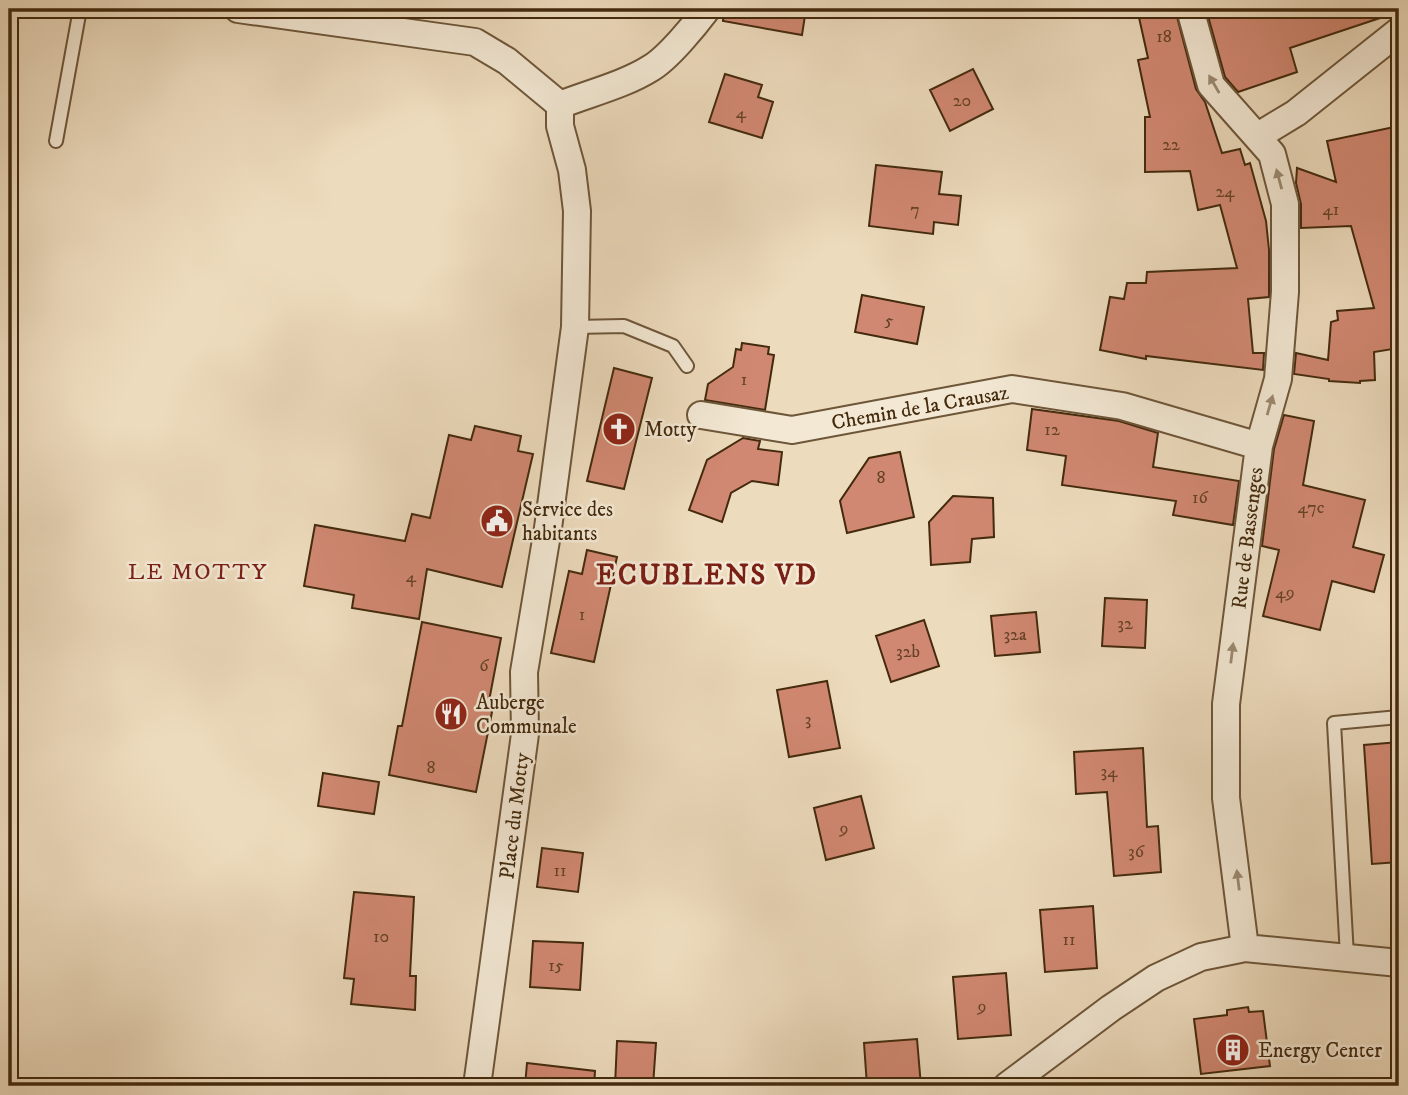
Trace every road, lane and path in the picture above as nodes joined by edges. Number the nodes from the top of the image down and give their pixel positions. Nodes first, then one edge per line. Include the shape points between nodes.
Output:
1 (80, 9) edge
2 (238, 9) edge
3 (707, 9) edge
4 (1190, 9) edge
5 (1399, 31) edge
6 (559, 105) junction
7 (1258, 136) junction
8 (56, 141) dead end
9 (575, 327) junction
10 (687, 366) dead end
11 (701, 415) dead end
12 (1259, 446) junction
13 (1399, 716) edge
14 (1245, 948) junction
15 (1347, 956) junction
16 (1399, 962) edge
17 (477, 1086) edge
18 (1007, 1086) edge

1 - 8 lane
2 - 6 street via 475,42 507,61
3 - 6 street via 653,67
7 -> 4 street, Rue de Bassenges via 1212,85
5 - 7 street via 1296,113
6 - 9 street, Place du Motty via 577,211
12 -> 7 street, Rue de Bassenges via 1278,379 1285,292 1285,204 1272,154
9 - 10 lane via 624,326 673,346
9 - 17 street, Place du Motty via 524,672 525,734
11 - 12 street, Chemin de la Crausaz via 792,430 1012,389 1122,406
14 -> 12 street, Rue de Bassenges via 1226,799 1226,704
13 - 15 lane via 1334,723
14 - 15 street
14 - 18 street via 1200,957 1156,978
15 - 16 street

